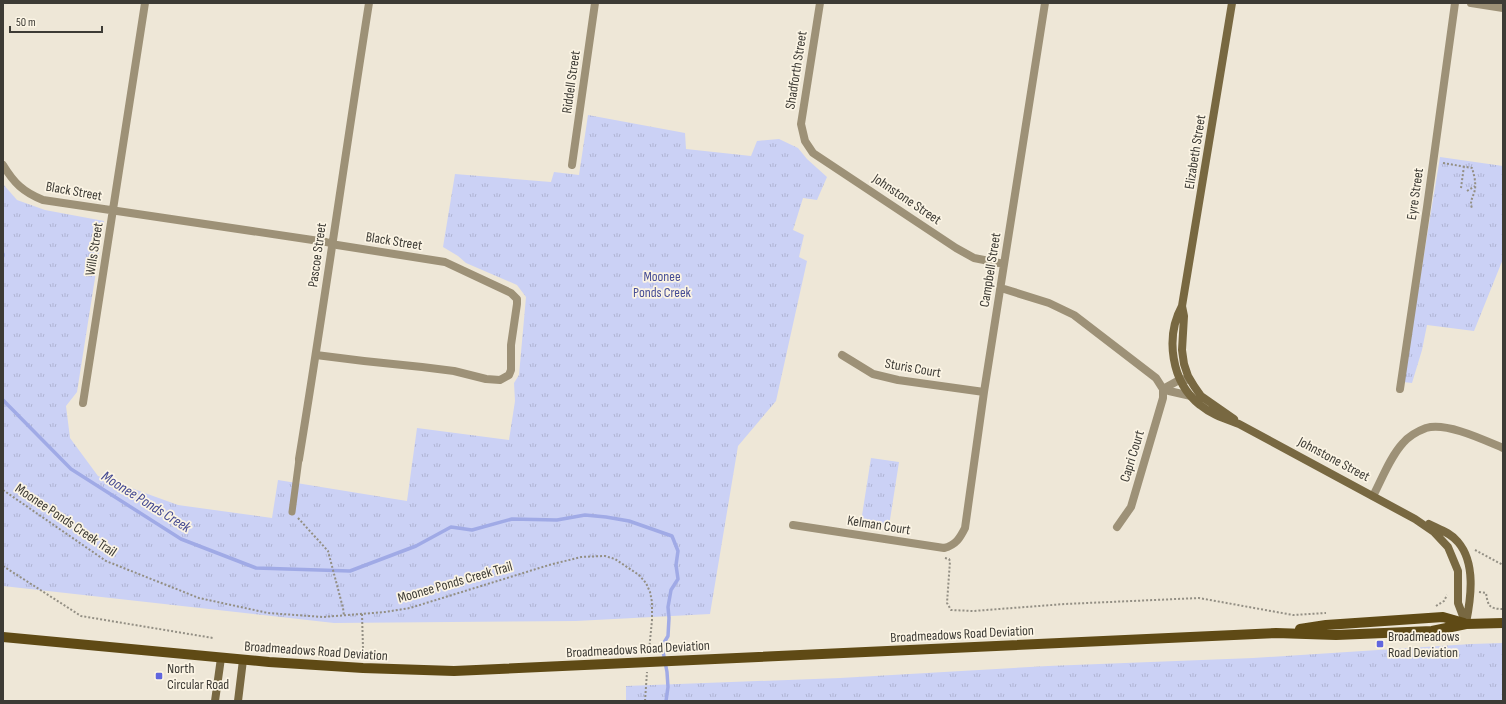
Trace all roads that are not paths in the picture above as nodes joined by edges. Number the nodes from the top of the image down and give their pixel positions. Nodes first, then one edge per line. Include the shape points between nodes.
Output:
1 (145, 3) edge
2 (369, 3) edge
3 (595, 3) edge
4 (820, 3) edge
5 (1045, 3) edge
6 (1232, 3) edge
7 (1455, 3) edge
8 (1471, 3) edge
9 (1503, 8) edge
10 (804, 141) joint
11 (3, 165) edge
12 (572, 165) dead end
13 (114, 211) junction
14 (332, 244) junction
15 (1004, 264) junction
16 (1001, 288) junction
17 (1182, 306) junction
18 (316, 355) junction
19 (842, 355) dead end
20 (1180, 379) junction
21 (1191, 382) junction
22 (1163, 389) junction
23 (1400, 389) dead end
24 (984, 392) junction
25 (1191, 396) junction
26 (83, 403) dead end
27 (1239, 424) junction
28 (1503, 448) edge
29 (299, 459) joint
30 (1373, 496) junction
31 (292, 512) road end
32 (1415, 519) junction
33 (793, 525) dead end
34 (1117, 527) dead end
35 (959, 540) joint
36 (1503, 623) edge
37 (1466, 624) junction
38 (3, 637) edge
39 (221, 658) junction
40 (243, 660) junction
41 (215, 701) edge
42 (238, 701) edge

1 - 13 street, Wills Street
2 - 14 street, Pascoe Street
3 - 12 street, Riddell Street
4 - 10 street, Shadforth Street via 801,124
5 - 15 street, Campbell Street
6 - 17 street, Elizabeth Street
7 - 23 street, Eyre Street
8 - 9 street
10 - 15 street, Johnstone Street via 813,153 956,248 974,258
11 - 13 street, Black Street via 12,179 32,196
13 - 14 street, Black Street
13 - 26 street, Wills Street
14 - 18 street, Pascoe Street
14 - 18 street, Black Street via 445,262 511,293 517,299 517,304 511,370 505,378 495,380 422,366
15 - 16 street, Campbell Street
16 - 22 street via 1048,303 1074,315 1156,378
16 - 24 street, Campbell Street
17 - 20 street, Elizabeth Street via 1177,316 1173,339 1174,357
17 - 21 street, Elizabeth Street via 1182,350
18 - 29 street, Pascoe Street
19 - 24 street, Sturis Court via 873,374
20 - 21 street
20 - 22 street
20 - 25 street, Johnstone Street
21 - 27 street, Johnstone Street via 1206,400
22 - 25 street
22 - 34 street, Capri Court via 1163,399 1130,507
24 - 35 street, Campbell Street via 965,528
25 - 27 street, Johnstone Street via 1217,416
27 - 30 street, Johnstone Street
28 - 30 street via 1446,428 1427,428 1403,443
29 - 31 lane, Pascoe Street
30 - 32 street, Johnstone Street
32 - 37 street, Johnstone Street via 1434,532 1448,547 1458,571 1458,603
32 - 37 street, Johnstone Street via 1453,537 1464,551 1470,573 1471,592
33 - 35 street, Kelman Court via 944,548 954,545
36 - 37 main road
37 - 40 main road, Broadmeadows Road Deviation via 1432,631 1336,635 1276,633 427,671
38 - 39 main road, Broadmeadows Road Deviation
39 - 40 main road, Broadmeadows Road Deviation
39 - 41 street
40 - 42 street

